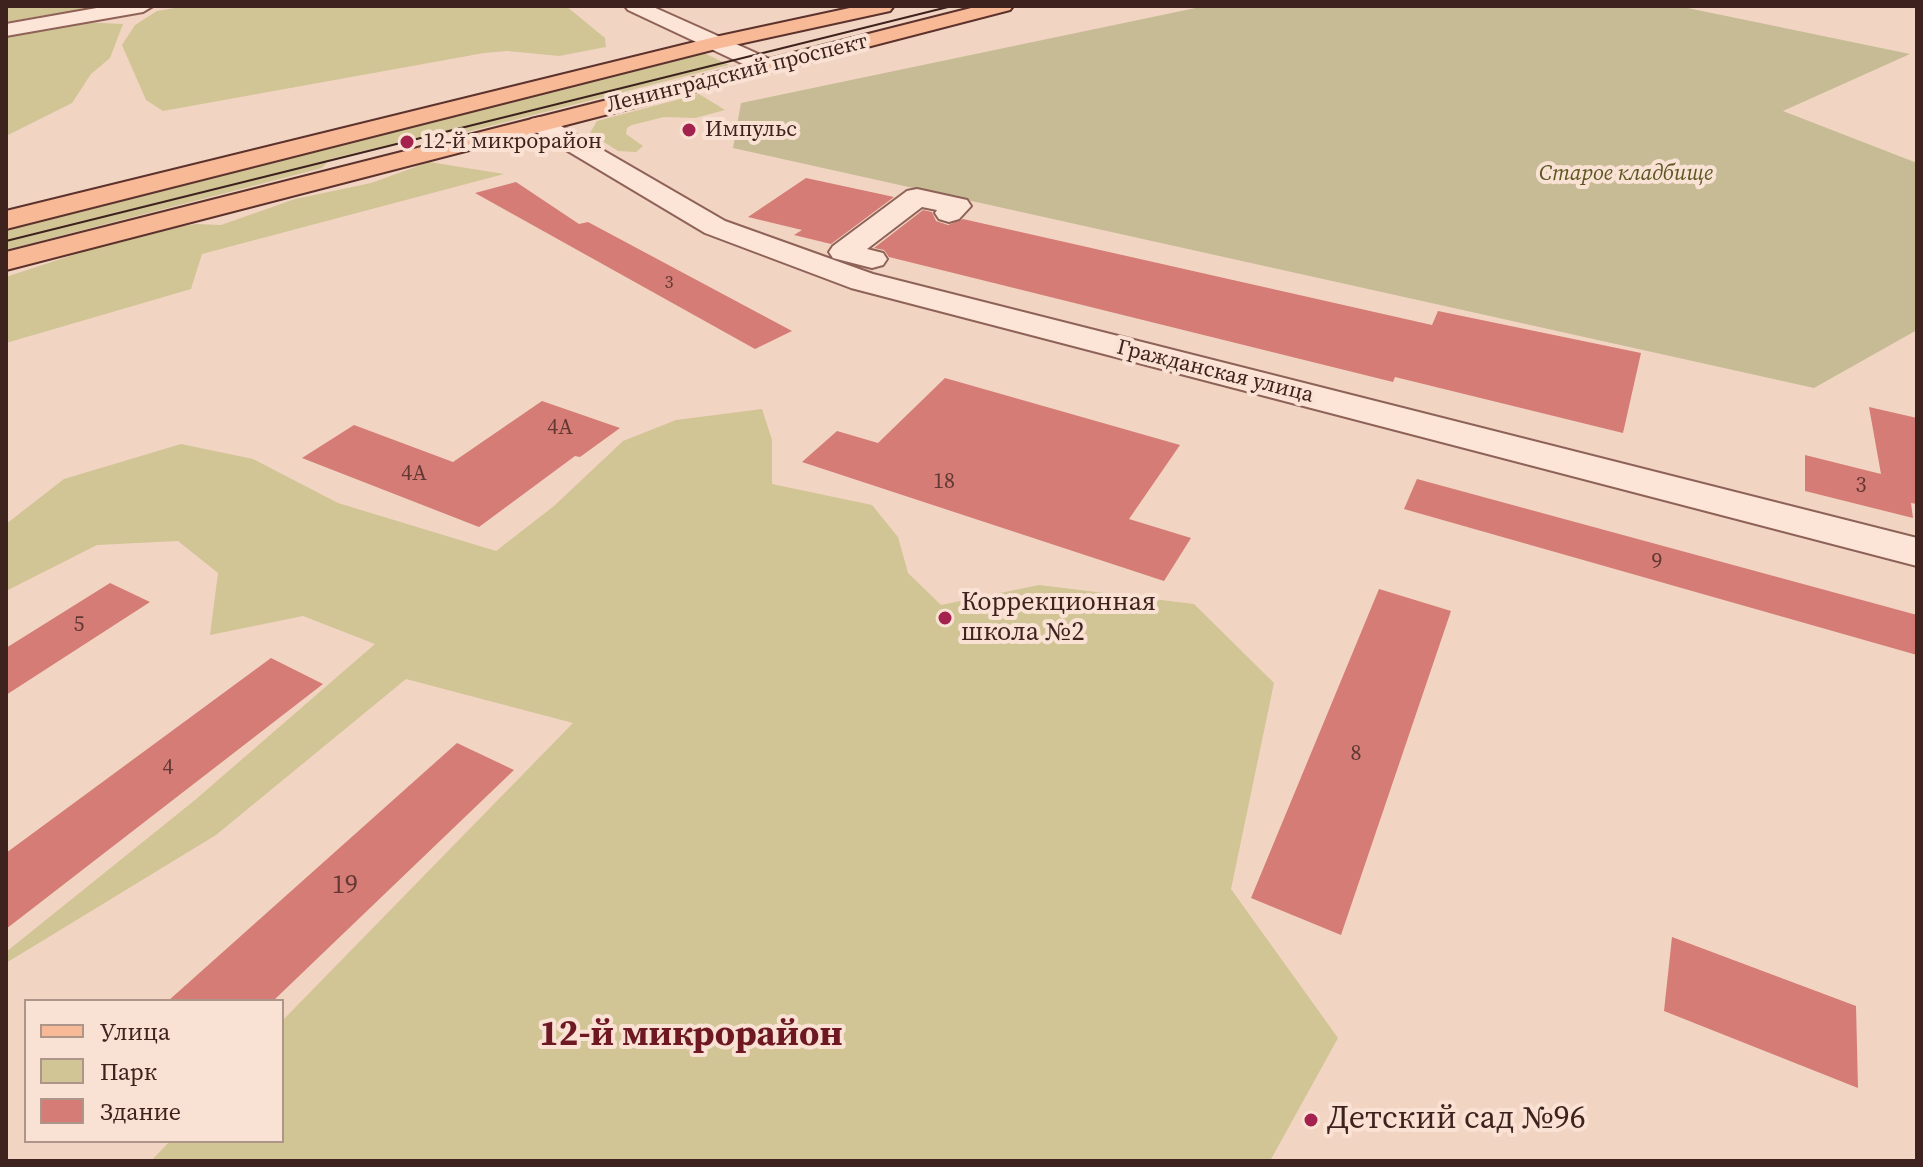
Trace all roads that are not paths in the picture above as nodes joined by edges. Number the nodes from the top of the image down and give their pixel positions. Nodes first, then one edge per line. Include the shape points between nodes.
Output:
1 (143, 6) edge
2 (635, 6) edge
3 (890, 6) edge
4 (1003, 6) edge
5 (6, 30) edge
6 (715, 43) junction
7 (766, 66) junction
8 (540, 124) junction
9 (949, 213) dead end
10 (6, 220) edge
11 (872, 259) dead end
12 (6, 261) edge
13 (1917, 552) edge

1 - 5 street
2 - 6 street
3 - 6 main road, Ленинградский проспект
4 - 7 main road, Ленинградский проспект
6 - 7 street
6 - 10 main road, Ленинградский проспект
7 - 8 main road, Ленинградский проспект
8 - 12 main road, Ленинградский проспект
8 - 13 street, Гражданская улица via 715,227 862,281
9 - 11 street via 957,206 917,197 844,252

